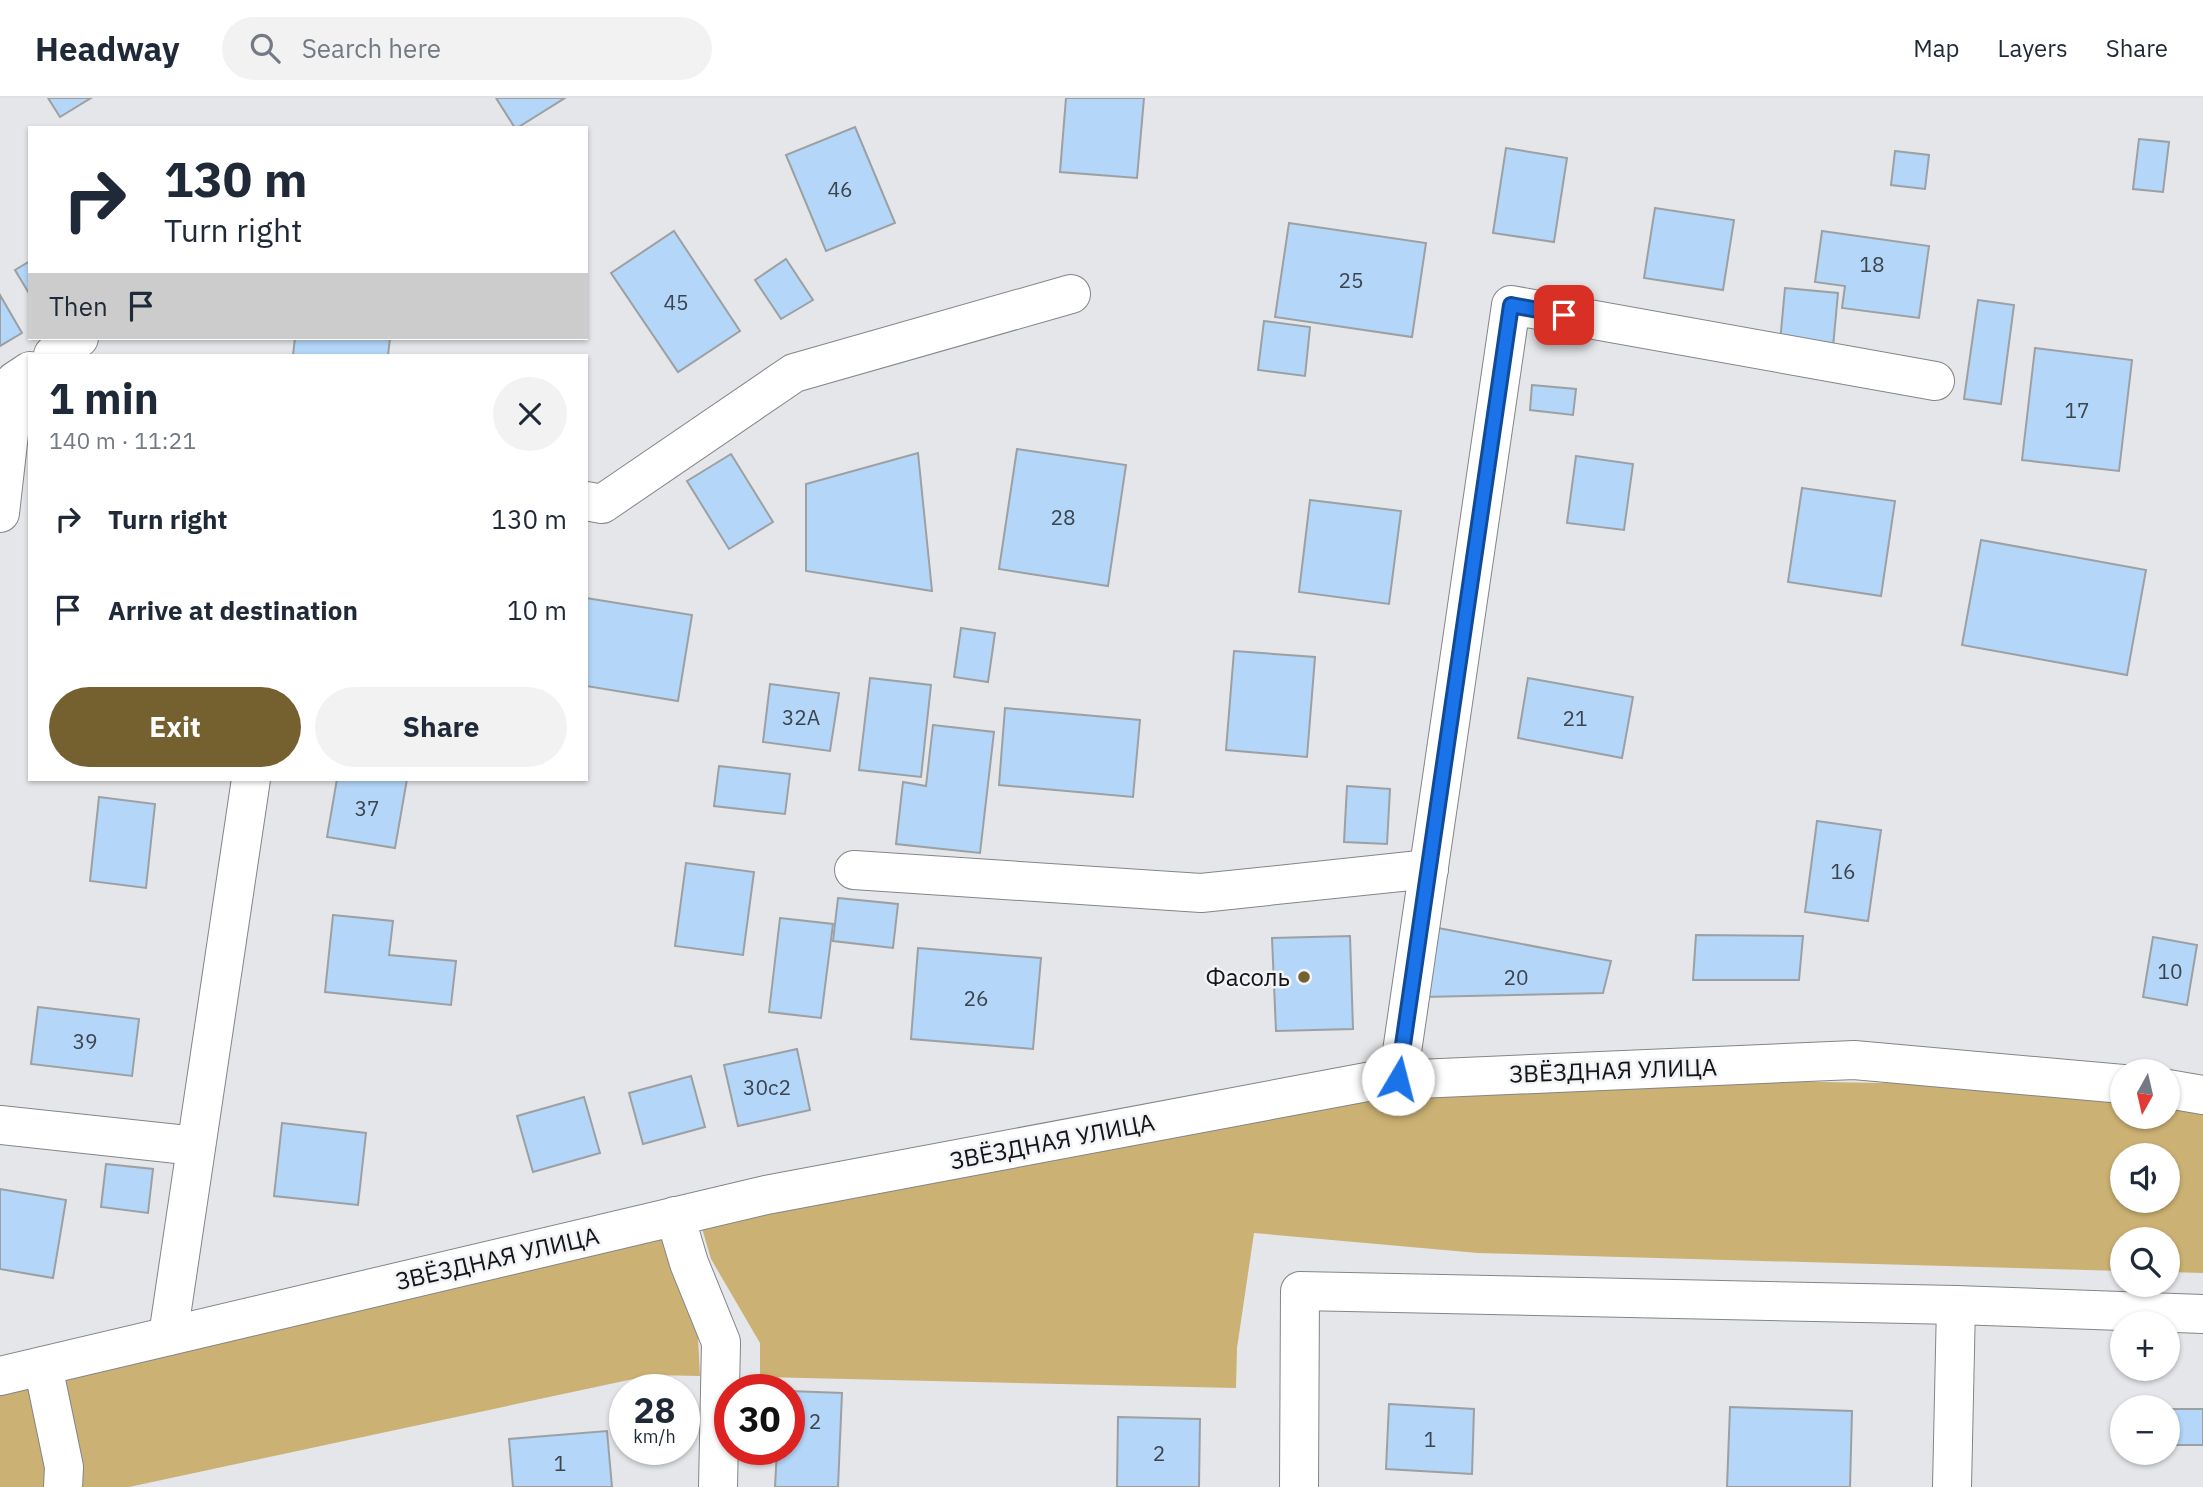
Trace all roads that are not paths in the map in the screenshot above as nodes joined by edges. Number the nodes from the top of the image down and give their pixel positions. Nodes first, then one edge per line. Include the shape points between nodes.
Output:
1 (1071, 294) dead end
2 (76, 340) edge
3 (55, 354) edge
4 (28, 373) edge
5 (1934, 381) dead end
6 (588, 501) edge
7 (0, 513) edge
8 (251, 781) edge
9 (1429, 869) junction
10 (854, 870) dead end
11 (1398, 1079) junction
12 (2110, 1083) edge
13 (2180, 1091) edge
14 (2203, 1095) edge
15 (0, 1125) edge
16 (196, 1146) junction
17 (675, 1216) junction
18 (1956, 1305) junction
19 (2203, 1314) edge
20 (168, 1336) junction
21 (43, 1366) junction
22 (0, 1376) edge
23 (63, 1487) edge
24 (719, 1487) edge
25 (1298, 1487) edge
26 (1952, 1487) edge

1 - 6 street via 794,373 602,504
2 - 3 street
4 - 7 street via 15,382
5 - 9 street via 1511,305
8 - 16 street
9 - 10 street via 1201,892
9 - 11 street
11 - 12 street, ЗВЁЗДНАЯ УЛИЦА via 1854,1060
11 - 17 street, ЗВЁЗДНАЯ УЛИЦА via 766,1195
13 - 14 street
15 - 16 street
16 - 20 street
17 - 20 street, ЗВЁЗДНАЯ УЛИЦА
17 - 24 street via 721,1342
18 - 19 street
18 - 25 street via 1300,1291
18 - 26 street
20 - 21 street, ЗВЁЗДНАЯ УЛИЦА
21 - 22 street, ЗВЁЗДНАЯ УЛИЦА
21 - 23 street via 64,1467

